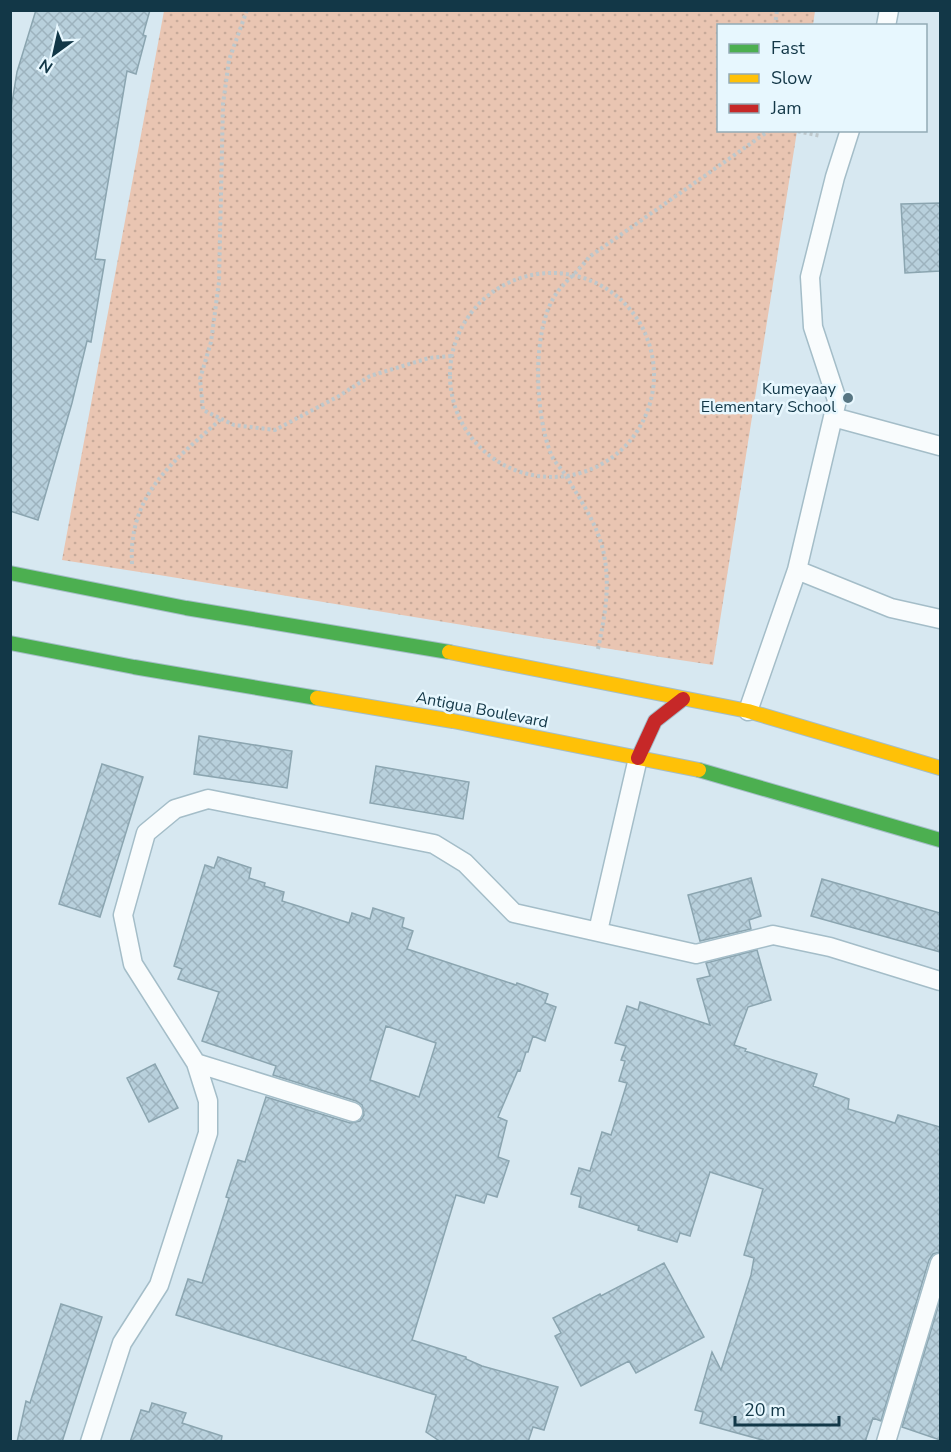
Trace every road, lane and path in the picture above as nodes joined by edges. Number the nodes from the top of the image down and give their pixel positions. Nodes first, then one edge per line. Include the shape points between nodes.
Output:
1 (247, 10) edge
2 (767, 132) edge
3 (849, 132) edge
4 (575, 275) junction
5 (451, 356) junction
6 (833, 417) junction
7 (221, 419) junction
8 (940, 446) edge
9 (566, 477) junction
10 (132, 570) dead end
11 (797, 570) junction
12 (10, 573) edge
13 (940, 619) edge
14 (10, 643) edge
15 (598, 649) dead end
16 (683, 699) junction
17 (748, 711) junction
18 (638, 758) junction
19 (940, 768) edge
20 (940, 840) edge
21 (598, 931) junction
22 (940, 981) edge
23 (196, 1063) junction
24 (353, 1112) dead end
25 (940, 1263) edge
26 (90, 1442) edge
27 (886, 1442) edge

1 - 7 path via 229,60 222,104 219,282 212,342 200,379 203,410
2 - 4 path via 590,257
3 - 6 lane via 810,277 813,327 837,400
4 - 5 path via 549,272 522,277 496,288 475,307 460,329
4 - 9 path via 556,294 538,350 540,418 552,456
4 - 9 path via 599,284 635,314 654,358 655,382 651,405 626,446 587,472
5 - 7 path via 429,358 370,376 275,430 234,425
5 - 9 path via 450,387 459,418 477,444 502,464 531,476
6 - 8 lane
6 - 11 lane
7 - 10 path via 174,461 147,493 132,533
9 - 15 path via 592,520 603,548 608,582
11 - 13 lane via 891,608
11 - 17 lane
12 - 16 main road via 186,608 487,658
14 - 18 main road, Antigua Boulevard via 453,721
16 - 17 main road
16 - 18 main road via 655,721
17 - 19 main road
18 - 20 main road, Antigua Boulevard via 691,768
18 - 21 lane
21 - 22 lane via 696,954 773,935 830,947
21 - 23 lane via 514,913 465,863 434,844 208,799 175,809 146,833 123,915 134,964
23 - 24 lane
23 - 26 lane via 208,1101 208,1133 159,1285 122,1343
25 - 27 lane

